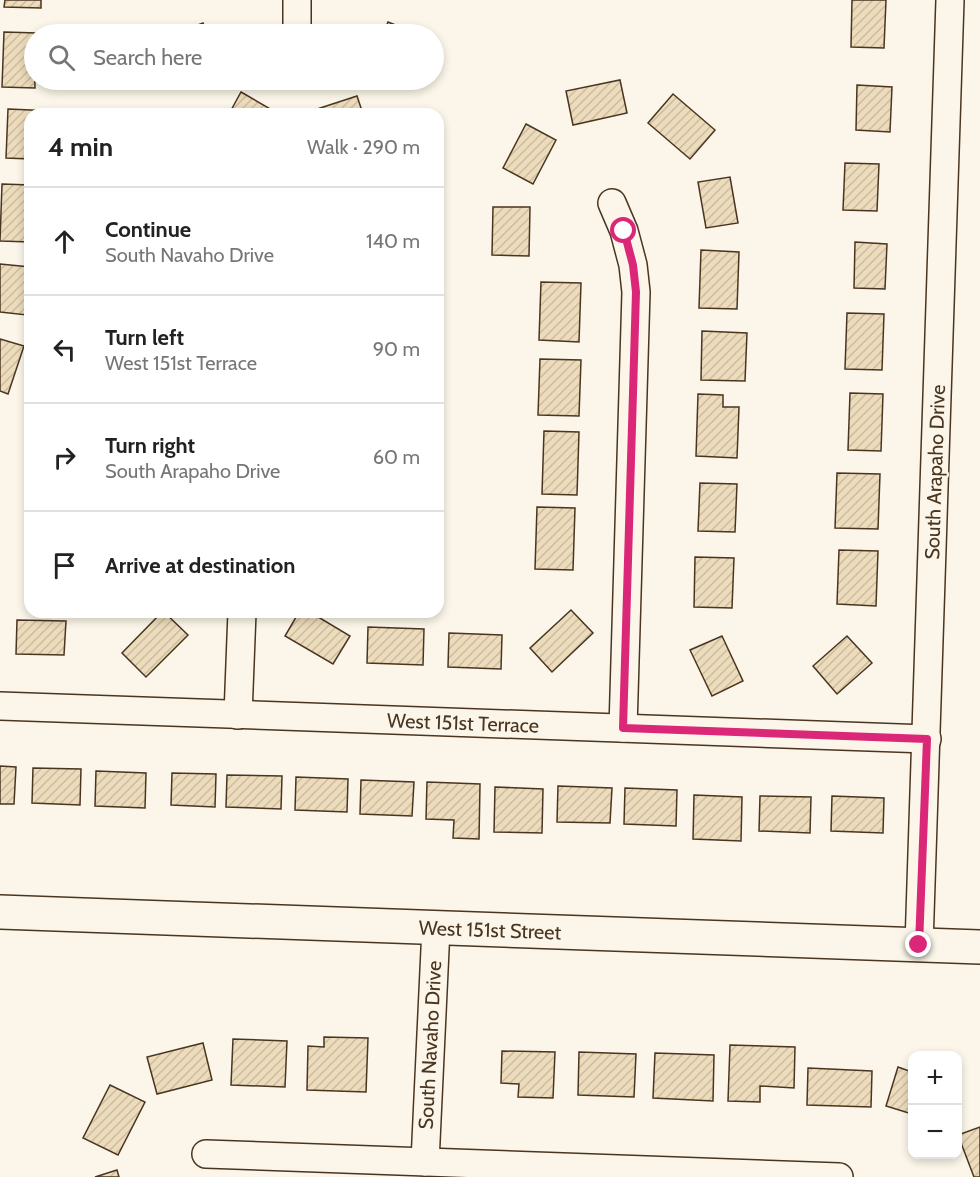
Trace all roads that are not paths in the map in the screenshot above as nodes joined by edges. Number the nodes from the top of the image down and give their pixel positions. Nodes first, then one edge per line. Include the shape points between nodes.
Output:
1 (950, 0) edge
2 (612, 203) dead end
3 (242, 618) edge
4 (0, 706) edge
5 (238, 715) junction
6 (623, 728) junction
7 (927, 739) junction
8 (0, 912) edge
9 (436, 928) junction
10 (919, 945) junction
11 (980, 947) edge
12 (206, 1154) dead end
13 (425, 1162) junction
14 (735, 1175) edge
15 (839, 1177) edge

1 - 7 street, South Arapaho Drive
2 - 6 street via 624,231 636,292
3 - 5 street
4 - 5 street, West 151st Terrace
5 - 6 street, West 151st Terrace
6 - 7 street, West 151st Terrace
7 - 10 street, South Arapaho Drive
8 - 9 main road, West 151st Street
9 - 10 main road, West 151st Street
9 - 13 street, South Navaho Drive
10 - 11 main road, West 151st Street
12 - 13 street
13 - 14 street
14 - 15 street

